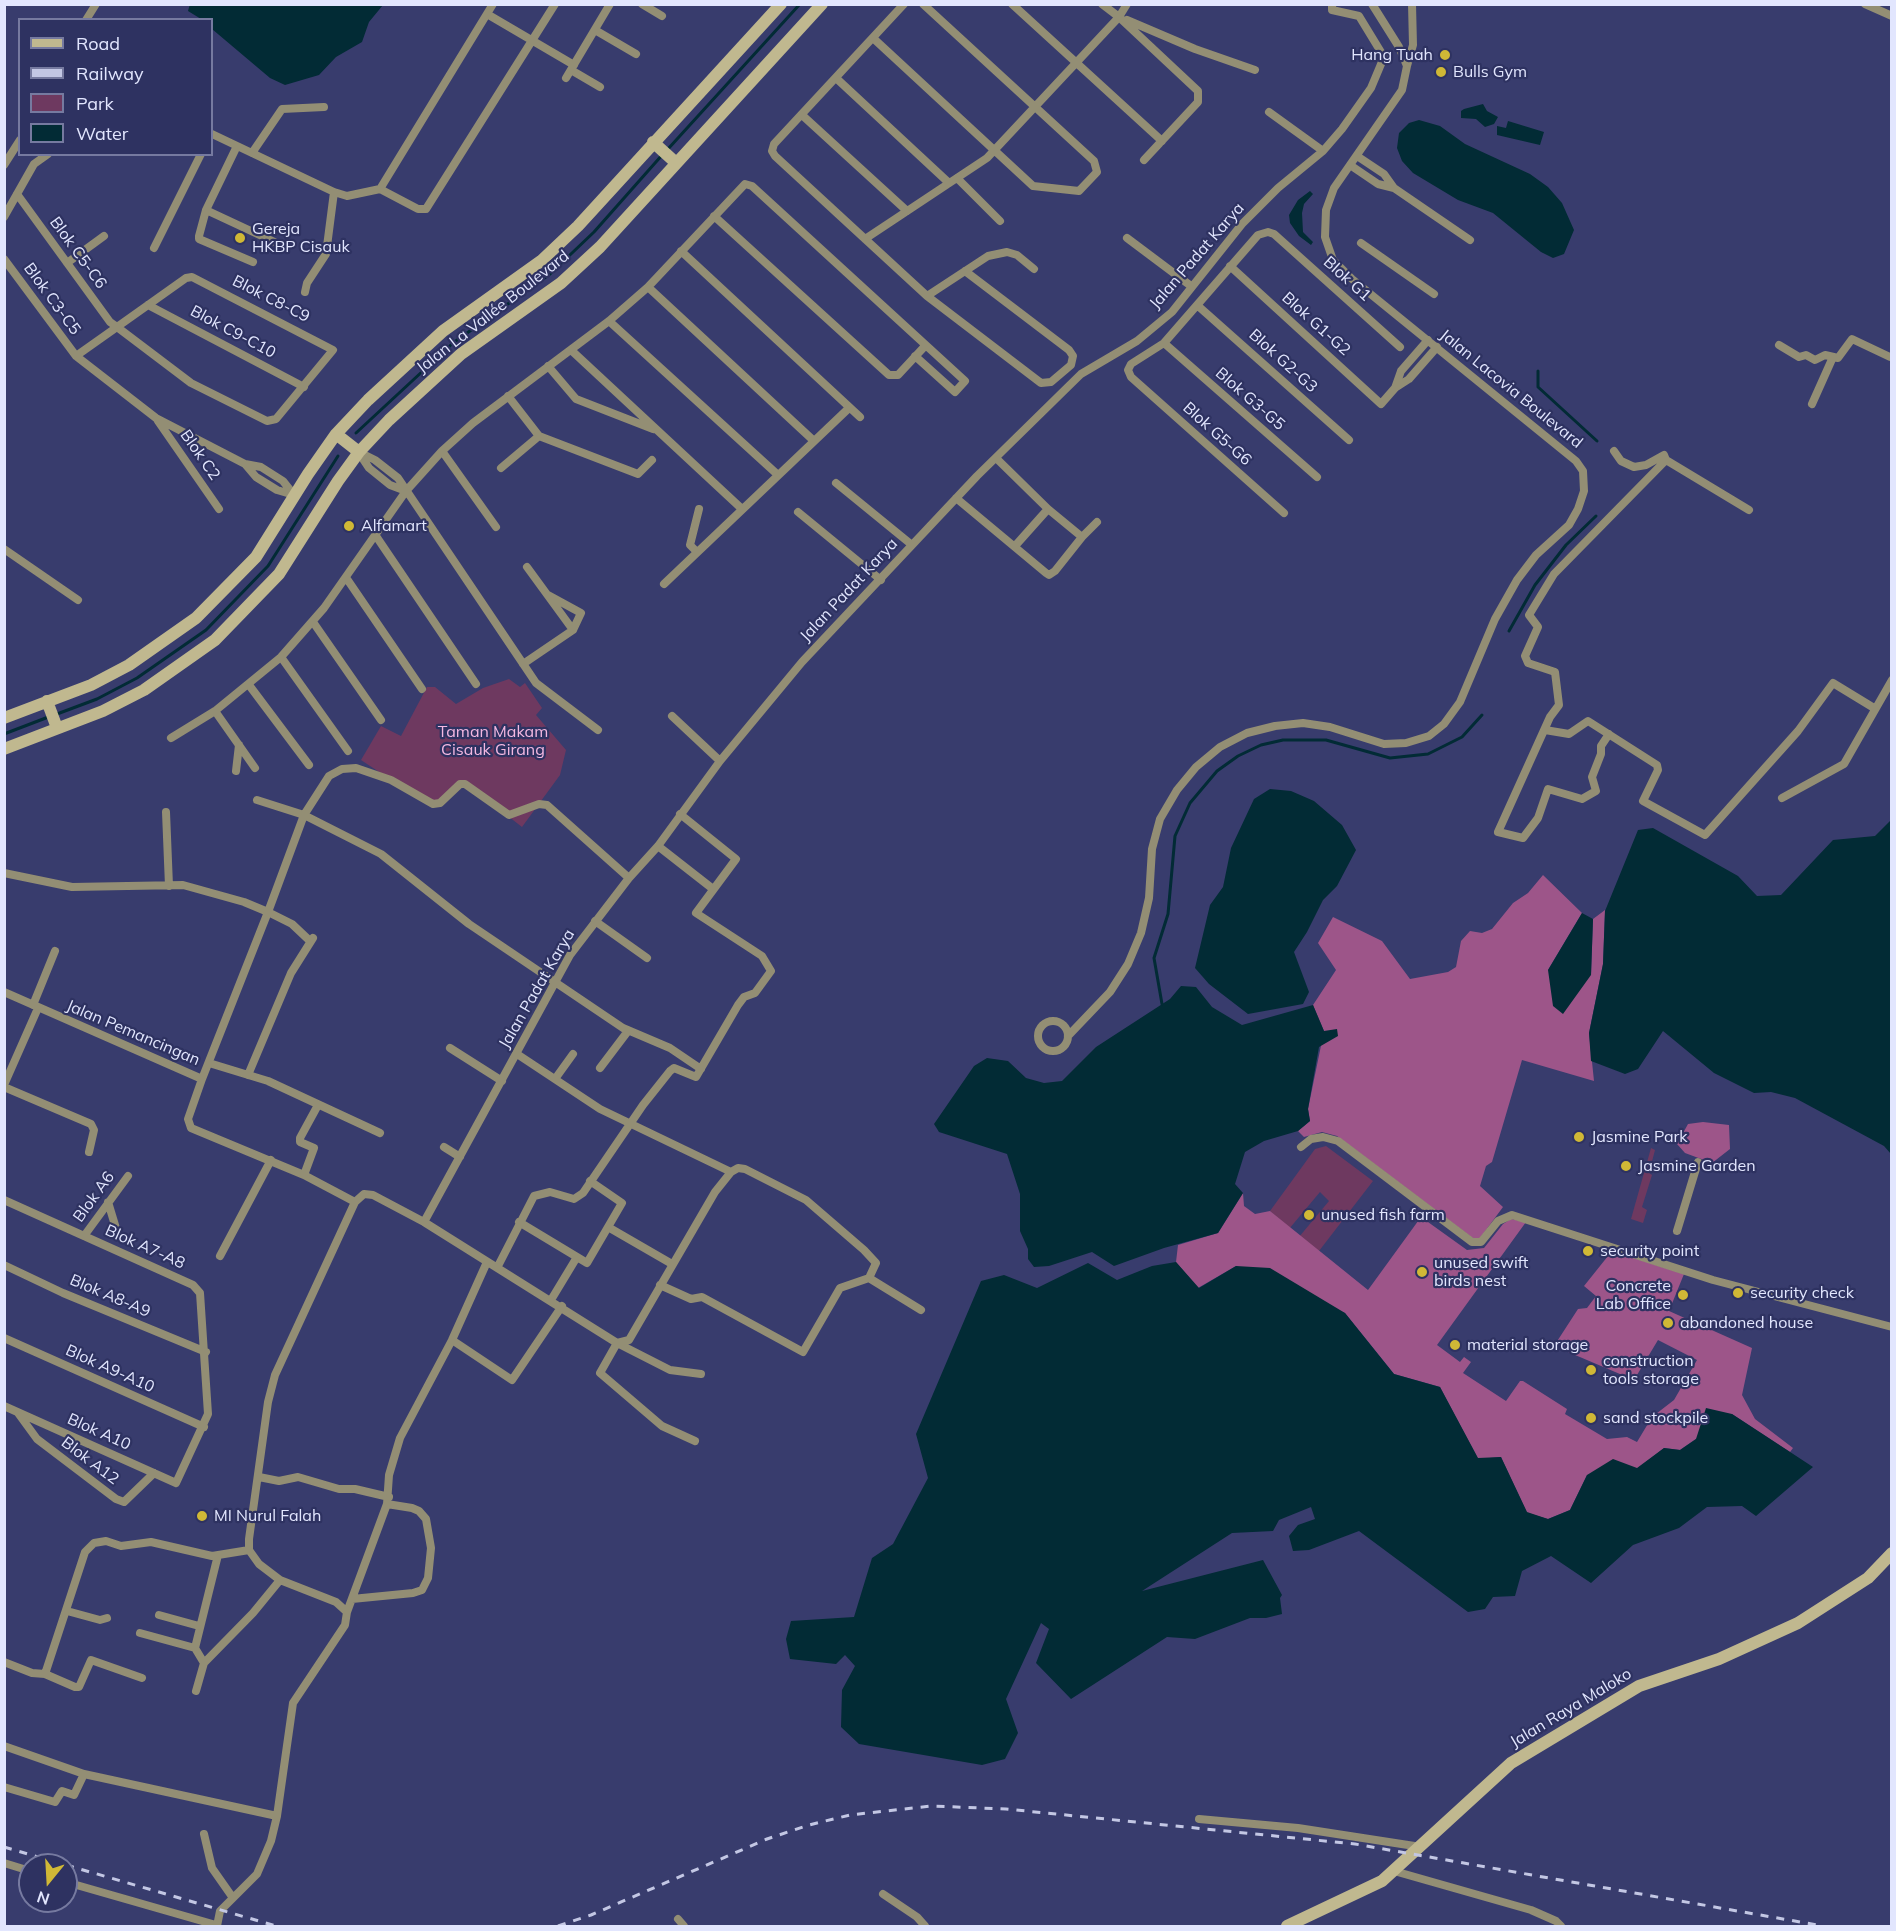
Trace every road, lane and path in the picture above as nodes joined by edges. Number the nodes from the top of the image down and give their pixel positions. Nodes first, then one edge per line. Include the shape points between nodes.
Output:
1 (96, 4) edge
2 (493, 4) edge
3 (555, 4) edge
4 (610, 4) edge
5 (642, 4) edge
6 (781, 4) edge
7 (822, 4) edge
8 (904, 4) edge
9 (923, 4) edge
10 (1012, 4) edge
11 (1102, 4) edge
12 (1127, 4) edge
13 (1332, 4) edge
14 (1372, 4) edge
15 (1412, 4) edge
16 (1865, 4) edge
17 (488, 14) junction
18 (662, 16) dead end
19 (1119, 16) junction
20 (1892, 16) edge
21 (87, 18) edge
22 (595, 30) junction
23 (873, 38) junction
24 (533, 41) junction
25 (636, 54) dead end
26 (1076, 63) junction
27 (1407, 66) junction
28 (1255, 70) dead end
29 (570, 71) junction
30 (836, 78) junction
31 (600, 87) dead end
32 (324, 107) dead end
33 (1035, 107) junction
34 (1269, 112) dead end
35 (802, 115) junction
36 (213, 135) edge
37 (1162, 141) junction
38 (653, 142) junction
39 (18, 143) edge
40 (237, 147) junction
41 (994, 150) junction
42 (1323, 151) junction
43 (252, 153) junction
44 (45, 156) edge
45 (200, 156) edge
46 (1357, 156) junction
47 (1144, 160) dead end
48 (675, 162) junction
49 (4, 165) edge
50 (1350, 165) junction
51 (953, 181) junction
52 (1394, 188) junction
53 (380, 189) junction
54 (334, 192) junction
55 (17, 194) junction
56 (206, 210) junction
57 (907, 211) junction
58 (714, 216) junction
59 (4, 217) edge
60 (1000, 221) dead end
61 (104, 236) dead end
62 (1127, 238) dead end
63 (865, 239) junction
64 (1470, 240) dead end
65 (1361, 243) dead end
66 (281, 245) dead end
67 (154, 248) dead end
68 (681, 251) junction
69 (4, 259) edge
70 (253, 262) dead end
71 (67, 263) junction
72 (1230, 267) junction
73 (1035, 269) dead end
74 (965, 271) junction
75 (1191, 286) junction
76 (648, 287) junction
77 (305, 292) dead end
78 (1434, 294) dead end
79 (927, 296) junction
80 (148, 305) junction
81 (1197, 305) junction
82 (609, 321) junction
83 (117, 327) junction
84 (1428, 340) junction
85 (1164, 343) junction
86 (1779, 345) dead end
87 (925, 346) junction
88 (1400, 347) dead end
89 (1437, 347) junction
90 (571, 350) junction
91 (76, 356) junction
92 (915, 356) junction
93 (1892, 356) edge
94 (1833, 357) junction
95 (548, 366) junction
96 (303, 387) junction
97 (1395, 388) junction
98 (508, 396) junction
99 (1812, 404) dead end
100 (849, 408) junction
101 (860, 417) dead end
102 (156, 418) junction
103 (659, 431) junction
104 (336, 434) junction
105 (539, 436) junction
106 (1349, 440) dead end
107 (814, 441) junction
108 (442, 451) junction
109 (1614, 451) dead end
110 (359, 453) junction
111 (996, 458) junction
112 (652, 460) dead end
113 (1666, 460) junction
114 (501, 468) dead end
115 (778, 475) junction
116 (1317, 477) dead end
117 (836, 483) dead end
118 (406, 491) junction
119 (294, 495) junction
120 (956, 498) junction
121 (699, 508) dead end
122 (219, 509) dead end
123 (742, 509) junction
124 (1048, 509) junction
125 (1749, 510) dead end
126 (798, 512) dead end
127 (1284, 513) dead end
128 (1097, 522) dead end
129 (496, 527) dead end
130 (376, 536) junction
131 (1082, 537) junction
132 (912, 545) junction
133 (1015, 546) junction
134 (4, 549) edge
135 (697, 552) junction
136 (527, 567) dead end
137 (347, 579) junction
138 (881, 580) junction
139 (664, 584) dead end
140 (548, 595) junction
141 (78, 600) dead end
142 (313, 622) junction
143 (573, 630) junction
144 (281, 657) junction
145 (523, 664) junction
146 (1892, 680) edge
147 (476, 684) dead end
148 (249, 685) junction
149 (422, 689) dead end
150 (47, 701) junction
151 (1874, 708) junction
152 (215, 711) junction
153 (672, 716) dead end
154 (4, 717) edge
155 (381, 720) dead end
156 (57, 728) junction
157 (598, 730) dead end
158 (1545, 730) junction
159 (1609, 734) junction
160 (171, 738) dead end
161 (239, 745) junction
162 (4, 748) edge
163 (348, 751) dead end
164 (720, 761) junction
165 (309, 765) dead end
166 (255, 768) dead end
167 (236, 771) dead end
168 (1782, 798) dead end
169 (257, 800) dead end
170 (166, 812) dead end
171 (680, 814) junction
172 (304, 815) junction
173 (658, 846) junction
174 (4, 873) edge
175 (629, 878) junction
176 (169, 886) junction
177 (713, 889) junction
178 (268, 912) junction
179 (595, 921) junction
180 (55, 951) dead end
181 (647, 958) dead end
182 (556, 981) junction
183 (4, 992) edge
184 (35, 1007) junction
185 (628, 1031) junction
186 (1068, 1036) dead end
187 (450, 1048) dead end
188 (517, 1054) junction
189 (573, 1054) dead end
190 (209, 1063) junction
191 (600, 1068) dead end
192 (701, 1069) junction
193 (248, 1075) junction
194 (202, 1079) junction
195 (555, 1079) junction
196 (502, 1081) junction
197 (4, 1086) edge
198 (318, 1105) junction
199 (632, 1123) junction
200 (380, 1133) dead end
201 (444, 1147) dead end
202 (1300, 1147) dead end
203 (89, 1152) dead end
204 (460, 1157) junction
205 (271, 1160) junction
206 (1698, 1162) dead end
207 (731, 1172) junction
208 (304, 1175) junction
209 (129, 1176) dead end
210 (590, 1181) junction
211 (4, 1200) edge
212 (108, 1202) junction
213 (355, 1202) junction
214 (424, 1222) junction
215 (519, 1222) junction
216 (608, 1227) junction
217 (1677, 1231) dead end
218 (118, 1235) dead end
219 (84, 1236) junction
220 (220, 1256) dead end
221 (577, 1257) junction
222 (487, 1262) junction
223 (672, 1264) junction
224 (4, 1265) edge
225 (497, 1268) junction
226 (869, 1278) junction
227 (660, 1285) junction
228 (551, 1300) junction
229 (562, 1306) junction
230 (921, 1310) dead end
231 (1892, 1327) edge
232 (4, 1338) edge
233 (452, 1340) junction
234 (617, 1343) junction
235 (206, 1352) junction
236 (701, 1374) dead end
237 (11, 1409) edge
238 (204, 1427) junction
239 (695, 1441) dead end
240 (154, 1473) junction
241 (259, 1477) junction
242 (388, 1501) junction
243 (249, 1551) junction
244 (1892, 1553) edge
245 (218, 1555) junction
246 (280, 1580) junction
247 (352, 1599) junction
248 (67, 1611) junction
249 (346, 1612) junction
250 (159, 1615) dead end
251 (107, 1618) dead end
252 (199, 1626) junction
253 (140, 1633) dead end
254 (195, 1648) junction
255 (4, 1662) edge
256 (204, 1662) junction
257 (45, 1674) junction
258 (142, 1678) dead end
259 (196, 1691) dead end
260 (4, 1746) edge
261 (84, 1774) junction
262 (4, 1787) edge
263 (277, 1816) junction
264 (1198, 1819) dead end
265 (204, 1834) dead end
266 (1422, 1847) junction
267 (1394, 1871) junction
268 (78, 1885) edge
269 (883, 1894) dead end
270 (233, 1898) junction
271 (217, 1926) edge
272 (925, 1926) edge
273 (1287, 1926) edge
274 (1561, 1926) edge

1 - 21 street
2 - 17 street
3 - 24 street
4 - 22 street
5 - 18 street
6 - 38 street, Jalan La Vallée Boulevard
7 - 48 street, Jalan La Vallée Boulevard
8 - 23 street
9 - 33 street
10 - 26 street
11 - 19 street
12 - 19 street
13 - 42 street, Jalan Padat Karya via 1332,10 1359,16 1384,57 1371,88
14 - 27 street
15 - 27 street, Jalan Lacovia Boulevard via 1413,45
16 - 20 street
17 - 24 street
17 - 53 street
19 - 26 street
19 - 28 street
19 - 37 street via 1198,91 1198,102
22 - 25 street
22 - 29 street
23 - 30 street
23 - 41 street
24 - 29 street
24 - 53 street via 426,209 418,209
26 - 33 street
26 - 37 street
27 - 46 street, Jalan Lacovia Boulevard via 1402,90
29 - 31 street
30 - 35 street
30 - 51 street
32 - 43 street via 282,109
33 - 41 street
33 - 41 street via 1097,167 1080,191 1033,186
34 - 42 street
35 - 57 street
35 - 63 street via 772,151
36 - 40 street
37 - 47 street
38 - 48 street
38 - 104 street, Jalan La Vallée Boulevard via 541,261 443,331
39 - 49 street
40 - 43 street
40 - 56 street
41 - 51 street
42 - 75 street, Jalan Padat Karya via 1242,224
43 - 54 street
44 - 55 street via 34,164
45 - 67 street
46 - 50 street, Jalan Lacovia Boulevard
46 - 52 street via 1384,174
48 - 110 street, Jalan La Vallée Boulevard via 600,247 561,283 461,354 388,420
50 - 52 street
50 - 84 street, Jalan Lacovia Boulevard via 1334,188 1326,210 1325,237 1334,260
51 - 57 street
51 - 60 street
52 - 64 street
53 - 54 street via 347,196
54 - 77 street via 326,254
55 - 59 street
55 - 71 street, Blok C5-C6
56 - 66 street
56 - 70 street via 200,239
57 - 63 street
58 - 68 street
58 - 87 street via 741,187 752,186
58 - 92 street via 889,375 898,375
61 - 71 street
62 - 75 street
63 - 79 street
65 - 78 street
68 - 76 street
68 - 100 street
69 - 91 street, Blok C3-C5
71 - 83 street, Blok C5-C6
72 - 81 street
72 - 88 street, Blok G1 via 1258,235 1274,234
72 - 97 street, Blok G1-G2 via 1382,404
73 - 74 street via 1007,252 988,256
74 - 79 street
74 - 79 street via 1069,350 1073,356 1071,365 1051,382 1041,383
75 - 111 street, Jalan Padat Karya via 1172,312 1148,333 1081,374
76 - 82 street
76 - 107 street
80 - 83 street
80 - 96 street, Blok C9-C10
80 - 96 street, Blok C8-C9 via 186,278 196,278 331,347 332,353
81 - 85 street
81 - 106 street, Blok G2-G3
82 - 90 street
82 - 115 street
83 - 91 street
83 - 96 street, Blok C5-C6 via 191,383 267,422 276,419
84 - 89 street, Jalan Lacovia Boulevard
84 - 97 street via 1401,371
85 - 116 street, Blok G3-G5
85 - 127 street, Blok G5-G6 via 1131,364 1131,377
86 - 94 street via 1799,357
87 - 92 street
87 - 92 street via 965,381 955,392
89 - 97 street via 1409,379
89 - 186 street, Jalan Lacovia Boulevard via 1576,461 1583,471 1584,491 1578,509 1569,525 1536,555 1517,580 1460,702 1429,736 1384,744 1330,727 1303,723 1275,726 1247,733 1220,747 1196,767 1160,819 1152,849 1149,898 1128,964 1110,992
90 - 95 street
90 - 103 street
91 - 102 street, Blok C3-C5
93 - 94 street via 1852,339 1838,358
94 - 99 street
95 - 98 street
95 - 103 street via 576,399
98 - 105 street
98 - 108 street
100 - 101 street
100 - 107 street
102 - 119 street via 245,464 270,486
102 - 122 street, Blok C2
103 - 123 street
104 - 110 street
104 - 119 street, Jalan La Vallée Boulevard
105 - 112 street via 638,474
105 - 114 street
107 - 115 street
108 - 118 street
108 - 129 street
109 - 113 street via 1621,461 1634,467 1664,455
110 - 118 street via 369,468 390,485
110 - 156 street, Jalan La Vallée Boulevard via 279,574 215,640 144,690
111 - 120 street, Jalan Padat Karya
111 - 124 street
113 - 125 street
113 - 158 street via 1554,574 1529,615 1538,627 1525,661 1555,673 1559,705
115 - 123 street
117 - 132 street
118 - 130 street
118 - 145 street
119 - 150 street, Jalan La Vallée Boulevard via 256,557 196,618 129,665 91,685
120 - 132 street, Jalan Padat Karya
120 - 133 street
121 - 135 street via 690,545
123 - 135 street
124 - 131 street
124 - 133 street
126 - 138 street
128 - 131 street
130 - 137 street
130 - 147 street
131 - 133 street via 1049,575
132 - 138 street, Jalan Padat Karya
134 - 141 street
135 - 139 street
136 - 140 street
137 - 142 street
137 - 149 street
138 - 164 street, Jalan Padat Karya via 802,662
140 - 143 street
140 - 143 street via 581,613
142 - 144 street
142 - 155 street
143 - 145 street
144 - 148 street
144 - 163 street
145 - 157 street via 537,683
146 - 151 street
148 - 152 street
148 - 165 street
150 - 154 street, Jalan La Vallée Boulevard
150 - 156 street
151 - 159 street via 1833,682 1798,731 1705,835 1643,801 1657,765
151 - 168 street via 1844,764
152 - 160 street
152 - 161 street
153 - 164 street
156 - 162 street, Jalan La Vallée Boulevard
158 - 159 street via 1569,734 1588,721
158 - 159 street via 1498,832 1523,838 1538,818 1548,789 1582,799 1596,791 1592,777
161 - 166 street
161 - 167 street
164 - 171 street, Jalan Padat Karya
169 - 172 street
170 - 176 street
171 - 173 street, Jalan Padat Karya
171 - 177 street via 736,859
172 - 175 street via 329,776 342,769 357,768 391,780 434,804 465,784 509,815 539,804 554,809
172 - 178 street
172 - 182 street via 393,862 469,924
173 - 175 street, Jalan Padat Karya
173 - 177 street
174 - 176 street via 72,887
175 - 179 street, Jalan Padat Karya
176 - 178 street via 206,890
177 - 192 street via 696,913 762,956 771,971 755,993 744,997 738,1005
178 - 190 street
178 - 193 street via 312,939 291,973
179 - 181 street
179 - 182 street, Jalan Padat Karya
180 - 184 street
182 - 185 street
182 - 188 street, Jalan Padat Karya
183 - 184 street, Jalan Pemancingan
184 - 194 street, Jalan Pemancingan
184 - 197 street
185 - 191 street
185 - 192 street via 670,1048
187 - 196 street
188 - 195 street
188 - 196 street, Jalan Padat Karya
189 - 195 street
190 - 193 street
190 - 194 street
192 - 199 street via 696,1077 674,1068 670,1071
193 - 198 street
194 - 205 street, Jalan Pemancingan via 188,1119 191,1128
195 - 199 street via 600,1109
196 - 204 street, Jalan Padat Karya
197 - 203 street via 91,1124 94,1130
198 - 200 street
198 - 208 street via 300,1138 300,1142 314,1148
199 - 207 street
199 - 210 street
201 - 204 street
202 - 231 street via 1323,1137 1338,1141 1472,1242 1481,1242 1498,1221 1512,1215 1713,1280
204 - 214 street, Jalan Padat Karya
205 - 208 street, Jalan Pemancingan
205 - 220 street
206 - 217 street
207 - 223 street
207 - 226 street via 745,1169 806,1200 874,1259
208 - 213 street, Jalan Pemancingan
209 - 212 street, Blok A6
210 - 215 street via 584,1193 573,1199 550,1192 538,1193
210 - 216 street via 622,1203
211 - 219 street, Blok A7-A8
212 - 218 street
212 - 219 street, Blok A6
213 - 214 street via 368,1193
213 - 241 street via 275,1375
214 - 222 street
215 - 221 street
215 - 225 street
216 - 221 street via 587,1263
216 - 223 street
219 - 235 street, Blok A7-A8 via 193,1285 200,1293
221 - 228 street
222 - 225 street
222 - 233 street
223 - 227 street
224 - 235 street, Blok A8-A9
225 - 228 street
226 - 227 street via 840,1288 801,1352 702,1297 691,1299
226 - 230 street
227 - 234 street via 629,1340
228 - 229 street
229 - 233 street via 512,1380
229 - 234 street
232 - 238 street, Blok A9-A10
233 - 242 street via 400,1438 389,1475
234 - 236 street via 670,1370
234 - 239 street via 600,1373 662,1426
235 - 238 street via 208,1414
237 - 240 street, Blok A10
237 - 240 street, Blok A12 via 37,1439 116,1499 124,1502
238 - 240 street, Blok A10 via 176,1483
241 - 242 street via 279,1481 298,1477 339,1489 355,1489
241 - 243 street
242 - 247 street
242 - 247 street via 419,1511 426,1520 431,1548 428,1578 422,1590 413,1593
243 - 245 street
243 - 246 street
244 - 266 street, Jalan Raya Maloko via 1868,1578 1798,1623 1719,1659 1639,1686 1511,1763
245 - 248 street via 151,1542 121,1546 106,1541 94,1543 85,1552
245 - 252 street
246 - 249 street via 336,1602
246 - 256 street
247 - 249 street
248 - 251 street via 100,1620
248 - 257 street
249 - 263 street via 345,1625 297,1694 291,1711
250 - 252 street
252 - 254 street
253 - 254 street
254 - 256 street
255 - 257 street via 32,1674
256 - 259 street
257 - 258 street via 79,1687 91,1660
260 - 261 street
261 - 262 street via 74,1795 62,1791 55,1802
261 - 263 street
263 - 270 street via 257,1874
264 - 266 street via 1298,1828
265 - 270 street via 212,1869
266 - 267 street, Jalan Raya Maloko
267 - 273 street, Jalan Raya Maloko via 1373,1886
267 - 274 street via 1532,1910
268 - 271 street
269 - 272 street
270 - 271 street via 220,1911

